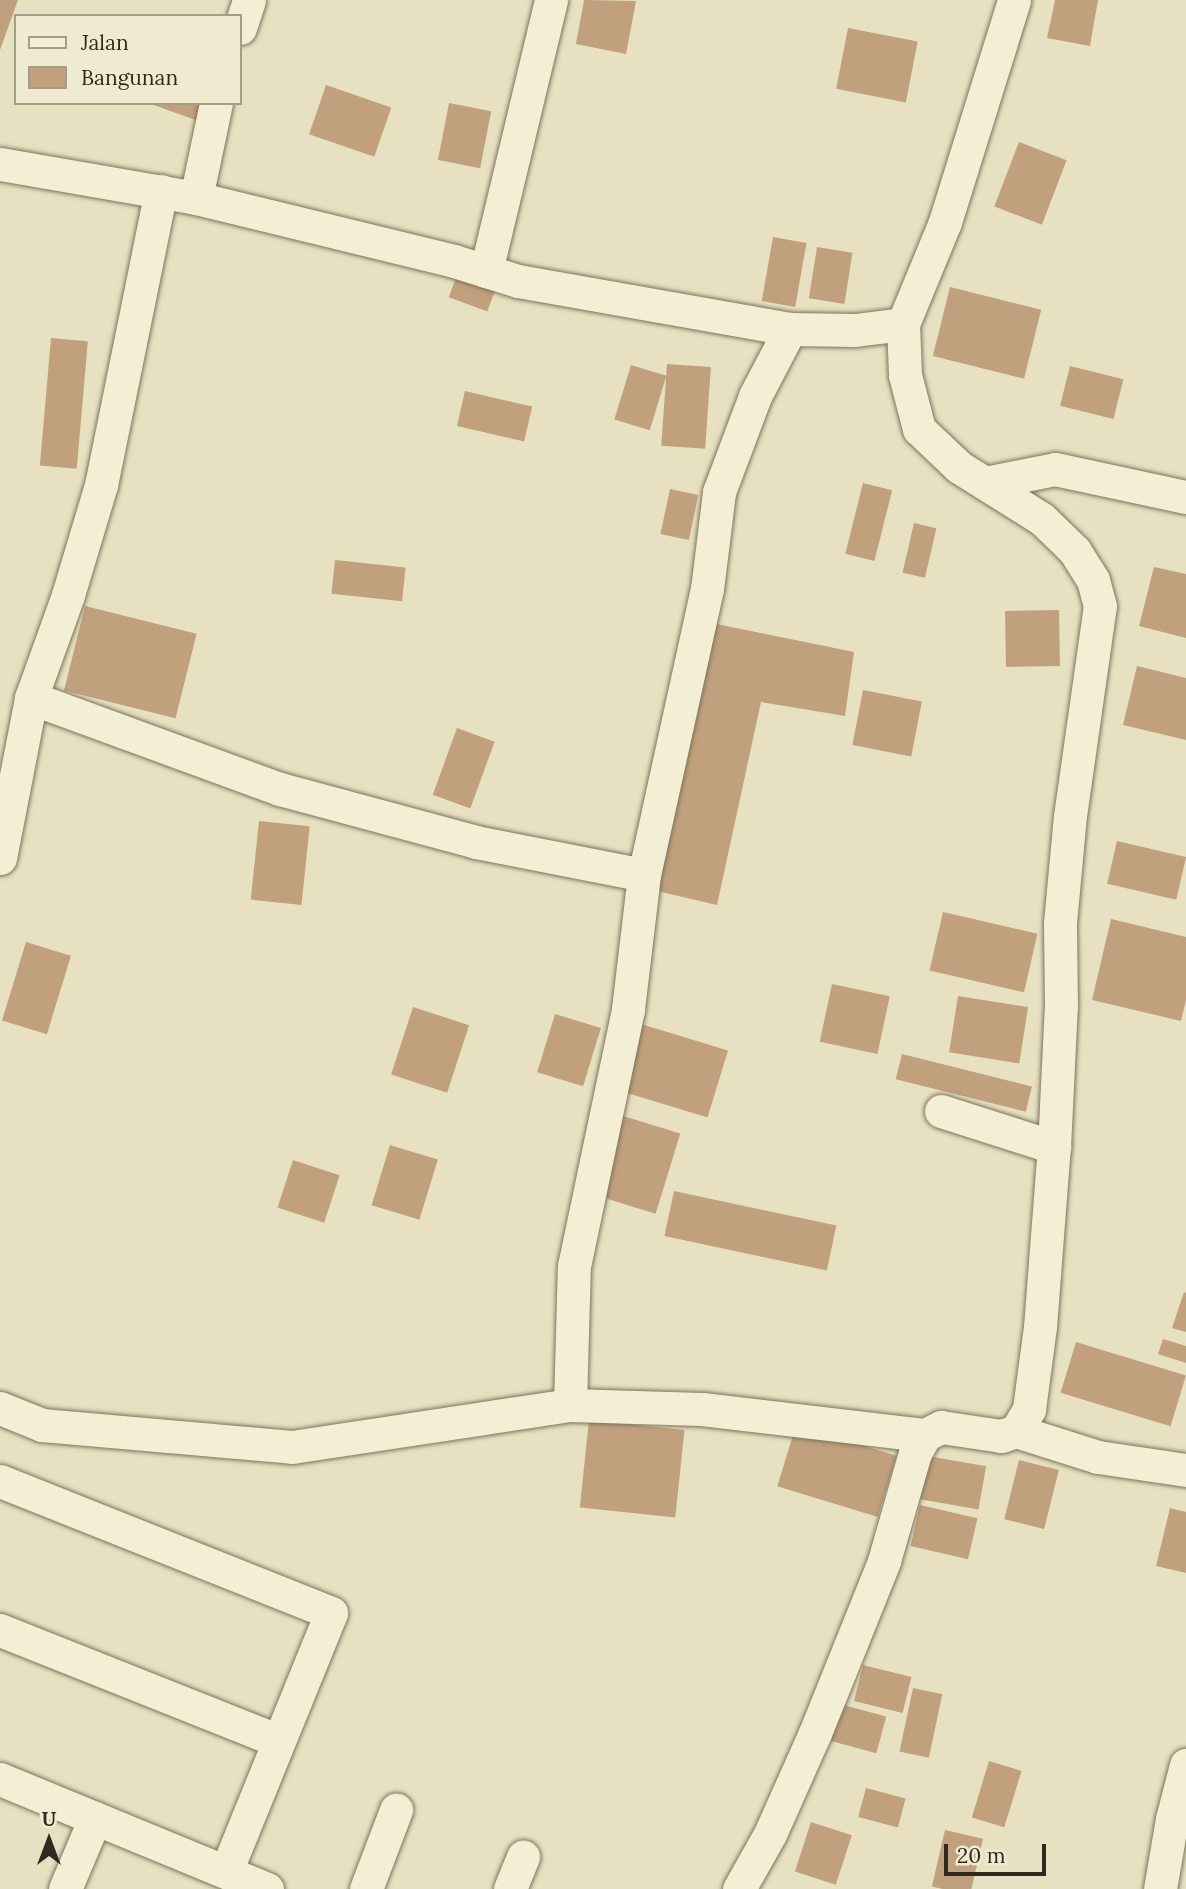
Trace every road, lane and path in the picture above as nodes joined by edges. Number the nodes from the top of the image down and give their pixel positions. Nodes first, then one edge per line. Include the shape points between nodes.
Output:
1 (249, 0) edge
2 (551, 0) edge
3 (1014, 0) edge
4 (242, 22) edge
5 (216, 105) edge
6 (0, 164) edge
7 (161, 191) junction
8 (196, 198) junction
9 (485, 271) junction
10 (903, 324) junction
11 (790, 329) junction
12 (985, 483) junction
13 (1186, 497) edge
14 (32, 698) junction
15 (0, 858) edge
16 (644, 875) junction
17 (941, 1111) dead end
18 (1054, 1147) junction
19 (570, 1405) junction
20 (0, 1408) edge
21 (1016, 1431) junction
22 (925, 1435) junction
23 (1186, 1470) edge
24 (0, 1480) edge
25 (0, 1630) edge
26 (279, 1741) junction
27 (1186, 1765) edge
28 (0, 1779) edge
29 (396, 1810) dead end
30 (95, 1818) junction
31 (523, 1856) dead end
32 (226, 1872) junction
33 (65, 1889) edge
34 (267, 1889) edge
35 (366, 1889) edge
36 (510, 1889) edge
37 (739, 1889) edge
38 (1160, 1889) edge

1 - 4 street
2 - 9 street
3 - 10 street via 945,222
5 - 8 street
6 - 7 street
7 - 8 street
7 - 14 street via 101,485
8 - 9 street
9 - 11 street via 518,281
10 - 11 street via 855,330
10 - 12 street via 905,375 919,429 959,467
11 - 16 street via 755,396 719,492 707,589
12 - 13 street via 1055,469
12 - 18 street via 1042,519 1075,551 1093,580 1100,606 1060,923
14 - 15 street
14 - 16 street via 281,789 477,842
16 - 19 street via 628,1009 574,1266
17 - 18 street
18 - 21 street via 1031,1396
19 - 20 street via 292,1447 42,1425
19 - 22 street via 702,1409
21 - 22 street via 1001,1436 941,1427
21 - 23 street via 1098,1457
22 - 37 street via 915,1453 884,1561 815,1733 770,1834
24 - 26 street via 331,1613
25 - 26 street
26 - 32 street
27 - 38 street
28 - 30 street
29 - 35 street
30 - 32 street
30 - 33 street
31 - 36 street
32 - 34 street

